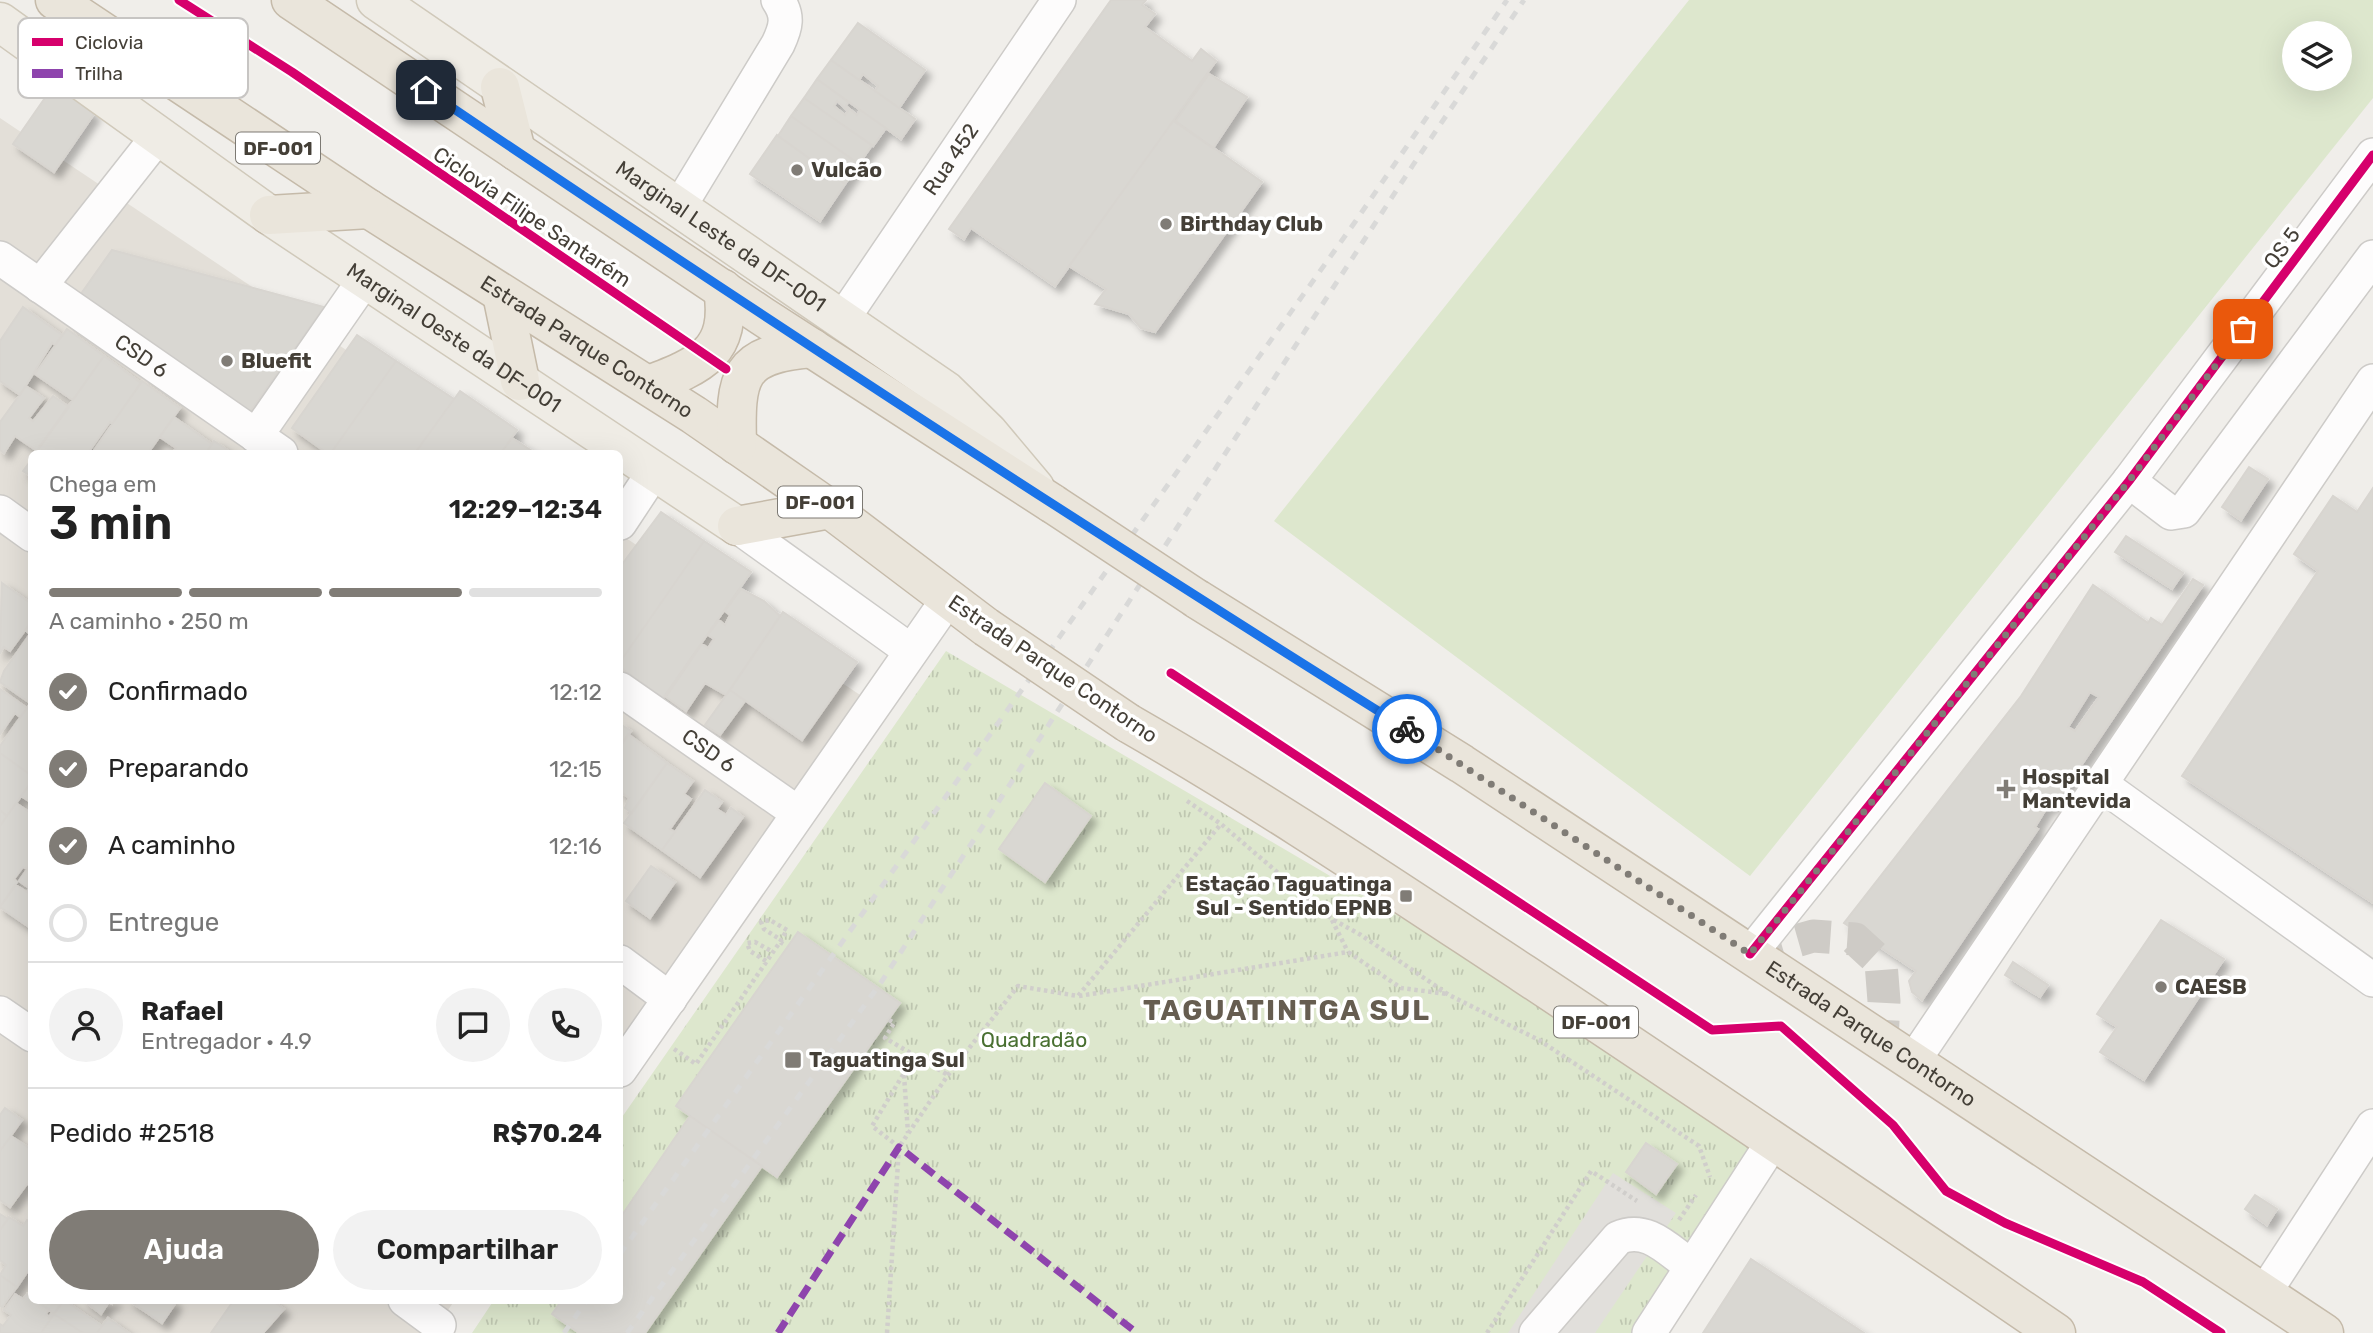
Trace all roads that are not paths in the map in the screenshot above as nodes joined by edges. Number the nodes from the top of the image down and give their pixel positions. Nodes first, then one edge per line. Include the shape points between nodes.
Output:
1 (55, 0) edge
2 (291, 0) edge
3 (376, 0) edge
4 (778, 0) edge
5 (1059, 0) edge
6 (82, 18) edge
7 (0, 22) edge
8 (18, 35) edge
9 (500, 87) junction
10 (107, 98) edge
11 (202, 98) edge
12 (159, 135) junction
13 (516, 151) junction
14 (2373, 155) edge
15 (369, 209) junction
16 (678, 209) junction
17 (269, 215) junction
18 (2373, 257) edge
19 (0, 258) edge
20 (365, 279) junction
21 (40, 286) junction
22 (723, 289) junction
23 (502, 294) junction
24 (842, 320) junction
25 (812, 348) junction
26 (520, 380) junction
27 (2373, 381) edge
28 (649, 385) junction
29 (268, 445) edge
30 (737, 445) junction
31 (655, 470) junction
32 (2129, 481) junction
33 (1048, 501) junction
34 (830, 509) junction
35 (0, 512) edge
36 (623, 518) edge
37 (737, 526) junction
38 (28, 532) edge
39 (948, 599) junction
40 (911, 651) junction
41 (623, 691) edge
42 (2102, 785) junction
43 (798, 813) junction
44 (1750, 954) junction
45 (623, 964) edge
46 (2373, 980) edge
47 (670, 999) junction
48 (0, 1013) edge
49 (28, 1032) edge
50 (1914, 1060) junction
51 (623, 1066) edge
52 (2373, 1126) edge
53 (1774, 1140) junction
54 (1691, 1266) junction
55 (2265, 1292) junction
56 (413, 1304) edge
57 (443, 1319) edge
58 (1536, 1333) edge
59 (1649, 1333) edge
60 (2056, 1333) edge
61 (2325, 1333) edge

1 - 6 highway, Estrada Parque Contorno / DF-001
2 - 13 highway, Estrada Parque Contorno
3 - 9 main road, Marginal Leste da DF-001
4 - 16 street via 786,26
5 - 24 street, Rua 452
7 - 8 main road, Marginal Oeste da DF-001
9 - 13 highway
9 - 16 main road, Marginal Leste da DF-001
10 - 12 main road, Marginal Oeste da DF-001
11 - 15 highway, Estrada Parque Contorno / DF-001
12 - 17 main road, Marginal Oeste da DF-001
12 - 21 street
13 - 22 highway, Estrada Parque Contorno
14 - 32 street, QS 5
15 - 17 highway
15 - 23 highway, Estrada Parque Contorno / DF-001
16 - 24 main road, Marginal Leste da DF-001
17 - 20 main road, Marginal Oeste da DF-001
18 - 32 street via 2184,511 2171,513
19 - 21 street, CSD 6
20 - 26 main road, Marginal Oeste da DF-001
20 - 29 street
21 - 29 street, CSD 6
22 - 25 highway, Estrada Parque Contorno
22 - 28 highway via 724,334 710,354 691,369
23 - 26 highway
23 - 28 highway, Estrada Parque Contorno / DF-001
24 - 33 main road, Marginal Leste da DF-001 via 946,391
25 - 30 highway via 776,351 753,362 742,380 736,405
25 - 33 highway, Estrada Parque Contorno
26 - 31 main road, Marginal Oeste da DF-001
27 - 42 street
28 - 30 highway, Estrada Parque Contorno / DF-001
30 - 34 highway, Estrada Parque Contorno / DF-001
31 - 36 street
31 - 37 main road, Marginal Oeste da DF-001
32 - 44 street, QS 5
33 - 44 highway, Estrada Parque Contorno, bridge
34 - 37 highway
34 - 39 highway, Estrada Parque Contorno / DF-001
35 - 38 street
37 - 40 street, Marginal Oeste da DF-001
39 - 40 street
39 - 53 highway, Estrada Parque Contorno / DF-001, bridge via 1128,723 1395,889
40 - 43 street
41 - 43 street, CSD 6
42 - 46 street
42 - 50 street
43 - 47 street
44 - 50 highway, Estrada Parque Contorno
45 - 47 street
47 - 51 street
48 - 49 street
50 - 55 highway, Estrada Parque Contorno
52 - 55 street
53 - 54 street
53 - 60 highway, Estrada Parque Contorno / DF-001
54 - 58 street via 1642,1232 1618,1238
54 - 59 street
55 - 61 highway, Estrada Parque Contorno
56 - 57 street

